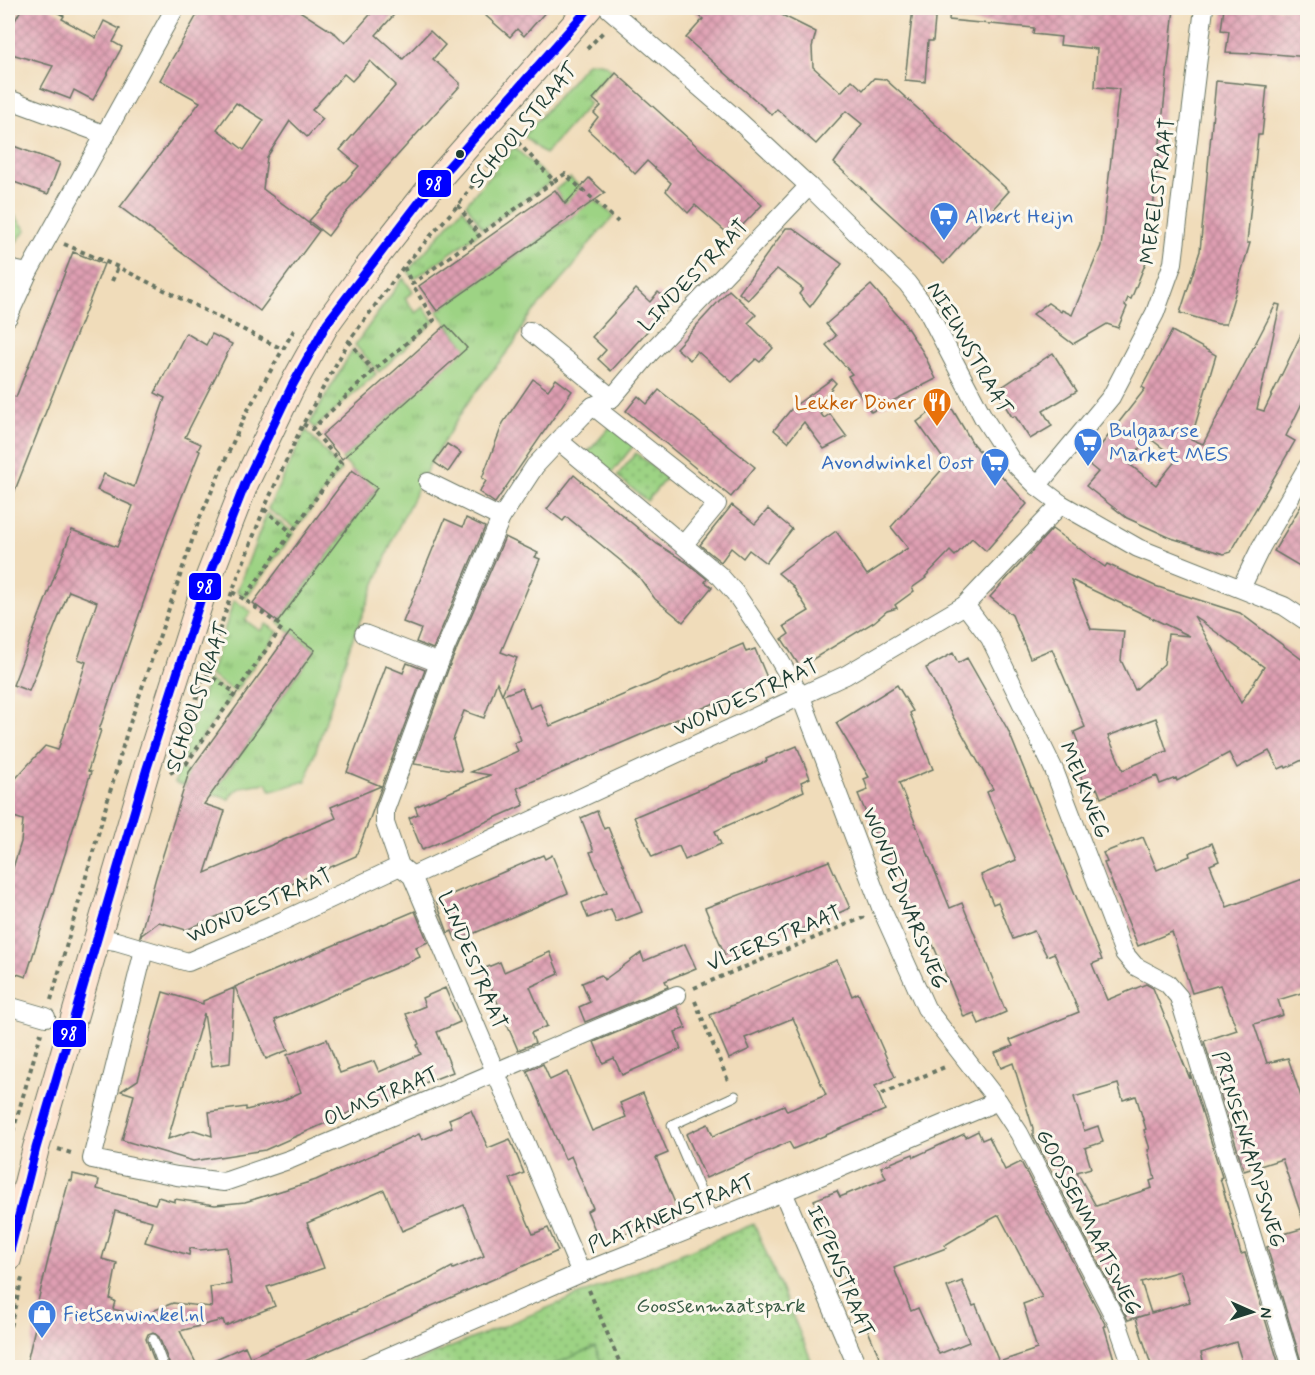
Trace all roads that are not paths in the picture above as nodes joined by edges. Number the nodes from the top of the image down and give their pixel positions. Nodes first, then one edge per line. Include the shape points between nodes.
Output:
1 (175, 8) edge
2 (589, 8) edge
3 (1204, 8) edge
4 (613, 12) edge
5 (8, 99) edge
6 (106, 135) junction
7 (809, 186) junction
8 (8, 269) edge
9 (28, 273) junction
10 (8, 317) edge
11 (530, 331) dead end
12 (612, 398) junction
13 (593, 406) junction
14 (559, 441) junction
15 (1308, 466) edge
16 (428, 482) dead end
17 (1037, 486) junction
18 (1061, 504) junction
19 (501, 518) junction
20 (684, 544) junction
21 (1241, 588) junction
22 (965, 605) junction
23 (1308, 622) edge
24 (364, 634) dead end
25 (439, 663) junction
26 (801, 697) junction
27 (406, 871) junction
28 (97, 938) junction
29 (144, 950) junction
30 (1167, 983) joint
31 (683, 992) road end
32 (8, 1006) edge
33 (46, 1017) dead end
34 (496, 1071) junction
35 (735, 1096) road end
36 (998, 1101) junction
37 (783, 1192) junction
38 (713, 1221) junction
39 (16, 1264) edge
40 (581, 1273) junction
41 (153, 1339) dead end
42 (164, 1368) edge
43 (363, 1368) edge
44 (858, 1368) edge
45 (1133, 1368) edge
46 (1292, 1368) edge

1 - 6 street
2 - 28 street, SCHOOLSTRAAT via 431,187 368,267 327,323 292,386 245,484 203,592 159,771
3 - 17 street, MERELSTRAAT via 1173,263 1155,313 1111,397
4 - 7 street, NIEUWSTRAAT
5 - 6 street
6 - 9 street
7 - 12 street, LINDESTRAAT
7 - 17 street, NIEUWSTRAAT via 907,283 926,308 983,417 1011,460
8 - 9 street
9 - 10 street
11 - 12 street
12 - 13 street, LINDESTRAAT
13 - 14 street, LINDESTRAAT
13 - 20 street via 717,504
14 - 19 street, LINDESTRAAT via 535,466
14 - 20 street, WONDEDWARSWEG
15 - 21 street
16 - 19 street
17 - 18 street, NIEUWSTRAAT
18 - 21 street, NIEUWSTRAAT via 1138,549
18 - 22 street, WONDESTRAAT
19 - 25 street, LINDESTRAAT
20 - 26 street, WONDEDWARSWEG via 735,593
21 - 23 street, NIEUWSTRAAT via 1284,606
22 - 26 street, WONDESTRAAT
22 - 30 street, MELKWEG via 990,638 1054,770 1124,952 1135,966
24 - 25 street
25 - 27 street, LINDESTRAAT via 385,810 386,823
26 - 27 street, WONDESTRAAT
26 - 36 street, WONDEDWARSWEG via 882,910 926,1008
27 - 29 street, WONDESTRAAT via 188,962
27 - 34 street, LINDESTRAAT
28 - 29 street, WONDESTRAAT
28 - 39 street, SCHOOLSTRAAT via 36,1148
29 - 34 street, OLMSTRAAT via 92,1159 224,1182 291,1159
30 - 46 street, PRINSENKAMPSWEG via 1179,996
31 - 34 street, OLMSTRAAT
32 - 33 street
34 - 40 street, LINDESTRAAT
35 - 38 lane via 672,1125
36 - 37 street, PLATANENSTRAAT
36 - 45 street, GOOSSENMAATSWEG via 1019,1133 1117,1322
37 - 38 street, PLATANENSTRAAT
37 - 44 street, IEPENSTRAAT
38 - 40 street, PLATANENSTRAAT
40 - 43 street, PLATANENSTRAAT
41 - 42 lane

